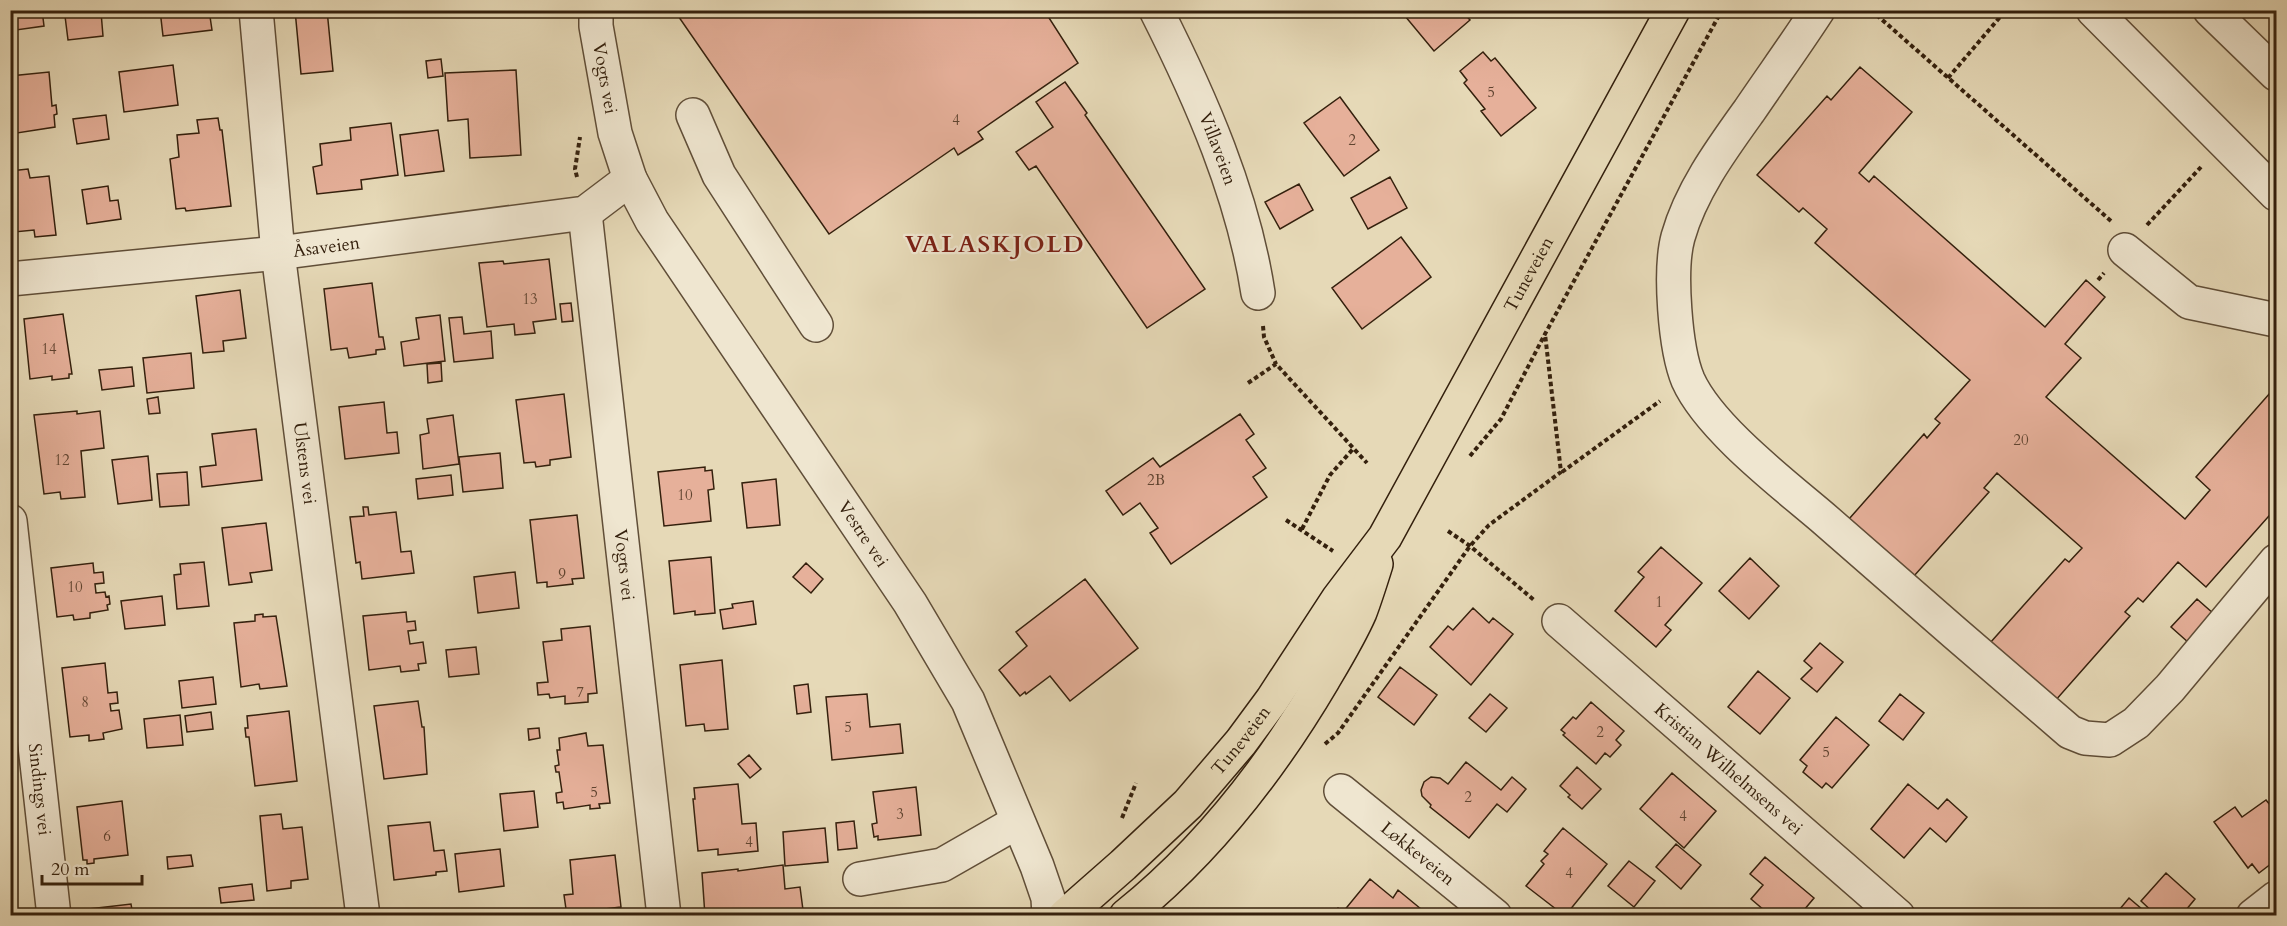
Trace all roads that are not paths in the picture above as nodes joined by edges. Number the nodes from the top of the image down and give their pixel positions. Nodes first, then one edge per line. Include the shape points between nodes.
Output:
1 (256, 10) edge
2 (596, 10) edge
3 (1156, 10) edge
4 (1818, 10) edge
5 (2093, 10) edge
6 (2210, 10) edge
7 (1663, 14) edge
8 (2272, 60) edge
9 (693, 115) dead end
10 (630, 178) junction
11 (2277, 194) edge
12 (585, 213) junction
13 (2129, 245) road end
14 (278, 253) junction
15 (10, 279) edge
16 (1258, 293) road end
17 (2277, 320) edge
18 (816, 325) dead end
19 (10, 521) edge
20 (1385, 537) junction
21 (2277, 561) edge
22 (1559, 621) road end
23 (1341, 791) dead end
24 (1017, 822) junction
25 (860, 879) dead end
26 (2277, 898) edge
27 (54, 915) edge
28 (363, 915) edge
29 (664, 915) edge
30 (1049, 915) edge
31 (1065, 915) edge
32 (1126, 915) edge
33 (1495, 915) edge
34 (1898, 915) edge
35 (2253, 915) edge

1 - 14 street, Ulstens vei
2 - 10 street, Vogts vei via 615,133
3 - 16 street, Villaveien via 1182,62 1225,168 1253,260
4 - 21 street via 1723,147 1694,197 1677,238 1673,290 1679,343 1688,380 1710,415 1754,458 2070,732 2085,738 2110,740 2136,723
5 - 11 street
6 - 8 street
7 - 20 main road, Tuneveien
9 - 18 street via 719,175
10 - 12 street
10 - 24 street, Vestre vei via 652,221 910,603 968,701
12 - 14 street, Åsaveien
12 - 29 street, Vogts vei
13 - 17 street via 2189,302
14 - 15 street, Åsaveien
14 - 28 street, Ulstens vei
19 - 27 street, Sindings vei
20 - 31 main road, Tuneveien via 1241,742 1188,804
20 - 32 main road, Tuneveien via 1359,613 1298,723 1204,841
22 - 34 street, Kristian Wilhelmsens vei
23 - 33 street, Løkkeveien
24 - 25 street via 942,865
24 - 30 street, Vestre vei via 1048,898
26 - 35 street

